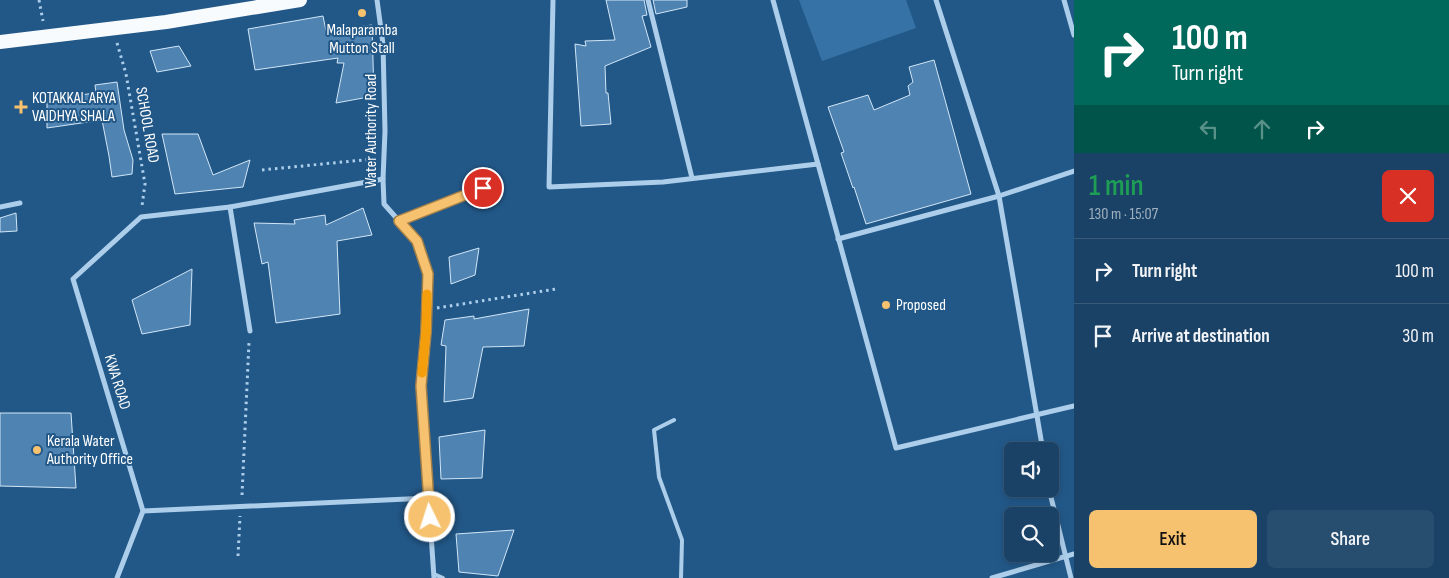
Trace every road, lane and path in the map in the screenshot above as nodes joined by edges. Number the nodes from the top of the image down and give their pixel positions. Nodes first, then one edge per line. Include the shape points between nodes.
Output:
1 (300, 0) edge
2 (377, 0) edge
3 (553, 0) edge
4 (648, 0) edge
5 (773, 0) edge
6 (936, 0) edge
7 (1064, 0) edge
8 (1074, 36) edge
9 (116, 37) dead end
10 (0, 42) edge
11 (384, 158) junction
12 (818, 164) junction
13 (262, 170) dead end
14 (1074, 171) edge
15 (692, 178) junction
16 (382, 180) junction
17 (483, 188) dead end
18 (999, 196) junction
19 (20, 203) dead end
20 (0, 207) edge
21 (230, 208) junction
22 (141, 217) junction
23 (399, 221) junction
24 (838, 239) junction
25 (556, 289) dead end
26 (427, 310) junction
27 (250, 331) joint
28 (1074, 406) edge
29 (1036, 415) junction
30 (674, 420) dead end
31 (1040, 442) edge
32 (242, 497) dead end
33 (1051, 497) edge
34 (429, 498) junction
35 (241, 507) dead end
36 (143, 511) junction
37 (1074, 554) edge
38 (238, 556) dead end
39 (1066, 556) junction
40 (434, 576) edge
41 (117, 578) edge
42 (443, 578) edge
43 (681, 578) edge
44 (992, 578) edge
45 (1071, 578) edge

1 - 10 highway via 166,22
2 - 11 street, Water Authority Road via 383,44
3 - 15 street via 549,187
4 - 15 street
5 - 12 street
6 - 18 street
7 - 8 street
9 - 22 path, SCHOOL ROAD via 146,184
11 - 13 path
11 - 16 street, Water Authority Road
12 - 15 street
12 - 24 street
14 - 18 street
16 - 21 street
16 - 23 street, Water Authority Road via 384,204
17 - 23 street
18 - 24 street
18 - 29 street
19 - 20 street
21 - 22 street
21 - 27 street
22 - 36 street, KWA ROAD via 72,279
23 - 26 street, Water Authority Road via 417,241 428,274
24 - 29 street via 896,448
25 - 26 path
26 - 34 street, Water Authority Road via 421,386
27 - 32 path
28 - 29 street
29 - 31 street
30 - 43 lane via 654,430 659,477 682,540
33 - 39 street
34 - 36 street
34 - 40 street, Water Authority Road
35 - 38 path
36 - 41 street
37 - 39 street
39 - 44 street
39 - 45 street
40 - 42 lane

